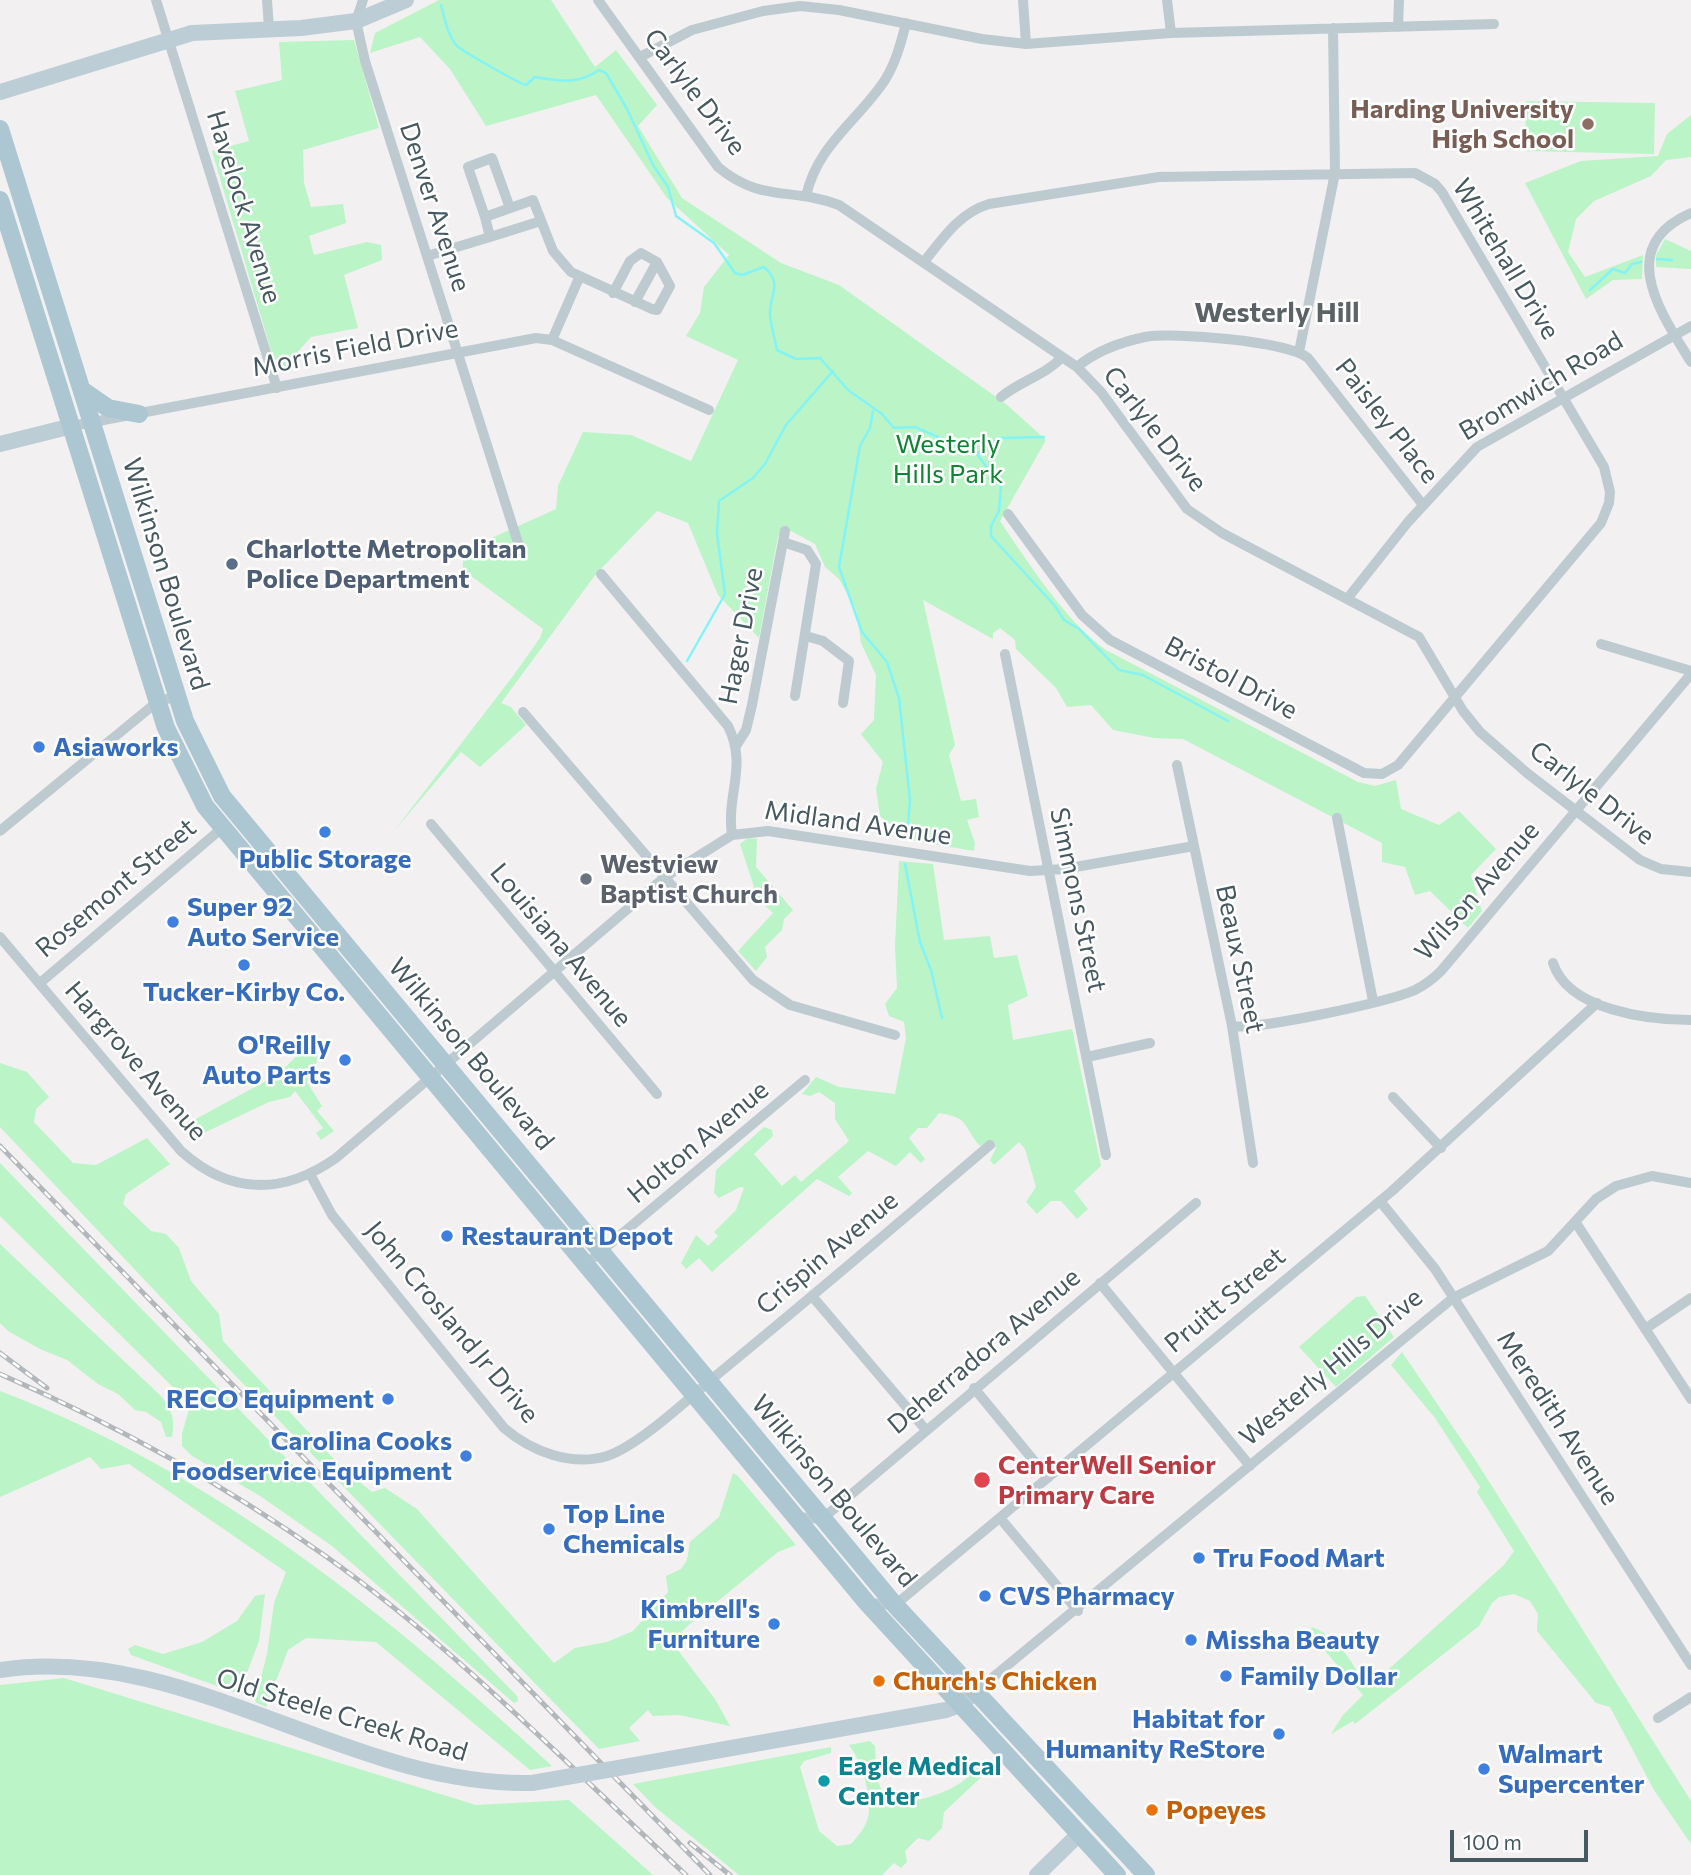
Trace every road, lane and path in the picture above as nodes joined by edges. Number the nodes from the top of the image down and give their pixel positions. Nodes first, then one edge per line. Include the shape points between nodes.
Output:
1 (156, 0) edge
2 (267, 0) edge
3 (363, 0) edge
4 (598, 0) edge
5 (1023, 0) edge
6 (1167, 0) edge
7 (1399, 0) edge
8 (399, 1) edge
9 (356, 21) junction
10 (906, 23) junction
11 (1494, 24) dead end
12 (1398, 27) junction
13 (269, 28) junction
14 (1333, 28) junction
15 (1171, 33) junction
16 (168, 40) junction
17 (1026, 44) junction
18 (639, 57) junction
19 (0, 92) edge
20 (0, 129) edge
21 (1335, 173) junction
22 (806, 196) junction
23 (0, 201) edge
24 (510, 208) junction
25 (1691, 213) edge
26 (485, 217) junction
27 (541, 221) junction
28 (490, 237) junction
29 (426, 256) junction
30 (657, 262) junction
31 (924, 262) junction
32 (579, 278) junction
33 (613, 293) junction
34 (635, 302) junction
35 (1691, 326) edge
36 (1674, 334) junction
37 (552, 340) junction
38 (1299, 352) junction
39 (457, 353) junction
40 (1062, 357) junction
41 (1691, 362) edge
42 (1077, 367) junction
43 (277, 388) junction
44 (82, 390) junction
45 (1001, 397) dead end
46 (1564, 398) junction
47 (709, 410) dead end
48 (139, 415) junction
49 (93, 424) junction
50 (72, 426) junction
51 (0, 444) edge
52 (1423, 505) junction
53 (1008, 514) dead end
54 (519, 546) dead end
55 (601, 574) dead end
56 (1347, 598) junction
57 (806, 636) junction
58 (1601, 644) dead end
59 (1005, 654) dead end
60 (1691, 673) edge
61 (177, 696) junction
62 (795, 696) dead end
63 (1455, 698) junction
64 (157, 702) junction
65 (843, 703) dead end
66 (523, 712) dead end
67 (736, 746) junction
68 (1177, 765) dead end
69 (1575, 811) junction
70 (1337, 818) dead end
71 (431, 824) dead end
72 (221, 829) junction
73 (0, 831) edge
74 (732, 835) junction
75 (1194, 846) junction
76 (1048, 871) junction
77 (1691, 872) edge
78 (664, 877) junction
79 (0, 937) edge
80 (1553, 963) dead end
81 (552, 971) junction
82 (40, 983) junction
83 (1373, 1001) junction
84 (1597, 1003) junction
85 (1691, 1020) edge
86 (1232, 1026) junction
87 (895, 1035) dead end
88 (1150, 1044) dead end
89 (1087, 1057) junction
90 (447, 1065) junction
91 (432, 1078) junction
92 (805, 1080) dead end
93 (657, 1094) dead end
94 (1393, 1097) dead end
95 (990, 1145) dead end
96 (1441, 1148) junction
97 (1106, 1155) dead end
98 (1253, 1163) dead end
99 (310, 1174) junction
100 (1691, 1183) edge
101 (1380, 1201) junction
102 (1196, 1203) dead end
103 (1576, 1223) junction
104 (601, 1252) junction
105 (586, 1264) junction
106 (1100, 1283) junction
107 (813, 1296) junction
108 (1454, 1298) junction
109 (1691, 1298) edge
110 (1645, 1329) junction
111 (1174, 1373) junction
112 (708, 1382) junction
113 (974, 1388) junction
114 (693, 1394) junction
115 (1691, 1399) edge
116 (926, 1430) junction
117 (1250, 1466) junction
118 (1048, 1478) junction
119 (797, 1517) junction
120 (1000, 1518) junction
121 (822, 1519) junction
122 (867, 1603) junction
123 (895, 1605) junction
124 (1078, 1611) junction
125 (1691, 1665) edge
126 (0, 1670) edge
127 (975, 1692) junction
128 (1691, 1698) edge
129 (960, 1705) junction
130 (1658, 1718) dead end
131 (1079, 1834) junction
132 (1037, 1875) edge
133 (1116, 1875) edge
134 (1132, 1875) edge
135 (1146, 1875) edge

1 - 16 street, Havelock Avenue
2 - 13 street
3 - 9 street
4 - 18 street, Carlyle Drive
5 - 17 street
6 - 15 street
7 - 12 street
8 - 9 main road
9 - 13 main road
9 - 29 street, Denver Avenue
10 - 17 street
10 - 18 street via 816,7 782,8 692,30
10 - 22 street via 900,50 886,78 816,163
11 - 12 street
12 - 14 street
13 - 16 main road via 192,33
14 - 15 street
14 - 21 street
15 - 17 street
16 - 19 main road
16 - 43 street, Havelock Avenue
18 - 22 street, Carlyle Drive via 718,167 756,190
20 - 44 main road, Wilkinson Boulevard
21 - 31 street, Whitehall Drive via 1159,177 989,204 958,222
21 - 38 street
21 - 46 street, Whitehall Drive via 1407,172 1435,184
22 - 31 street, Carlyle Drive via 839,205
23 - 50 main road, Wilkinson Boulevard
24 - 26 street
24 - 26 street via 492,158 480,162 468,167
24 - 27 street via 533,200
25 - 36 street via 1661,233 1649,265 1653,293
26 - 28 street
27 - 28 street
27 - 32 street via 552,251
28 - 29 street
29 - 39 street, Denver Avenue
30 - 33 street via 636,254
30 - 34 street
30 - 34 street via 670,286 663,303 657,310
31 - 40 street, Carlyle Drive
32 - 33 street
32 - 37 street
33 - 34 street
35 - 36 street, Bromwich Road
36 - 41 street
36 - 46 street, Bromwich Road
37 - 39 street, Morris Field Drive via 529,338
37 - 47 street, Morris Field Drive
38 - 42 street, Paisley Place via 1262,344 1161,336 1094,354
38 - 52 street, Paisley Place
39 - 43 street, Morris Field Drive
39 - 54 street, Denver Avenue
40 - 42 street, Carlyle Drive
40 - 45 street
42 - 56 street, Carlyle Drive via 1101,392 1187,509 1222,533
43 - 48 street, Morris Field Drive
44 - 48 main road via 108,408
44 - 49 main road, Wilkinson Boulevard
46 - 52 street, Bromwich Road via 1477,447
46 - 63 street, Whitehall Drive via 1604,467 1610,492 1606,514
48 - 49 street, Morris Field Drive
49 - 50 street, Morris Field Drive
49 - 61 main road, Wilkinson Boulevard
50 - 51 main road, Morris Field Drive
50 - 64 main road, Wilkinson Boulevard
52 - 56 street, Bromwich Road
53 - 63 street, Bristol Drive via 1100,634 1364,773 1382,774 1398,765
55 - 67 street via 719,713
56 - 63 street, Carlyle Drive via 1419,637
57 - 62 street
57 - 65 street via 823,641 849,661
57 - 67 street, Hager Drive via 815,561 784,537 752,705
58 - 60 street
59 - 76 street, Simmons Street
60 - 69 street, Wilson Avenue
61 - 64 street
61 - 90 main road, Wilkinson Boulevard via 194,745 222,796
63 - 69 street, Carlyle Drive via 1480,732
64 - 72 main road, Wilkinson Boulevard via 188,777
64 - 73 street
66 - 78 street
67 - 74 street
68 - 75 street, Beaux Street
69 - 77 street, Carlyle Drive via 1640,860 1661,869
69 - 83 street, Wilson Avenue via 1441,971 1416,989
70 - 83 street
71 - 81 street, Louisiana Avenue
72 - 82 street, Rosemont Street
72 - 91 main road, Wilkinson Boulevard
74 - 76 street, Midland Avenue via 768,831
74 - 78 street, Midland Avenue
75 - 76 street, Midland Avenue
75 - 86 street, Beaux Street
76 - 89 street, Simmons Street
78 - 81 street, Midland Avenue
78 - 87 street via 745,971 771,994 803,1010
79 - 82 street, Hargrove Avenue
80 - 84 street via 1566,985
81 - 90 street, Midland Avenue
81 - 93 street, Louisiana Avenue
82 - 99 street, Hargrove Avenue via 198,1167 255,1185 275,1185
83 - 86 street, Wilson Avenue
84 - 85 street via 1644,1017
84 - 96 street, Pruitt Street
86 - 98 street, Beaux Street
88 - 89 street
89 - 97 street, Simmons Street
90 - 91 street, Midland Avenue
90 - 104 main road, Wilkinson Boulevard
91 - 99 street, Hargrove Avenue via 336,1158
91 - 105 main road, Wilkinson Boulevard
92 - 104 street, Holton Avenue
94 - 96 street
95 - 107 street, Crispin Avenue
96 - 101 street, Pruitt Street
99 - 114 street, John Crosland Jr Drive via 331,1215 518,1440 568,1458 607,1455 625,1447
100 - 103 street, Westerly Hills Drive via 1664,1176 1623,1183 1596,1199
101 - 108 street, Meredith Avenue
101 - 111 street, Pruitt Street
102 - 106 street, Deherradora Avenue
103 - 108 street, Westerly Hills Drive via 1540,1257
103 - 110 street
104 - 105 street, Holton Avenue
104 - 112 main road, Wilkinson Boulevard
105 - 114 main road, Wilkinson Boulevard
106 - 111 street
106 - 113 street, Deherradora Avenue
107 - 112 street, Crispin Avenue
107 - 116 street
108 - 117 street, Westerly Hills Drive
108 - 125 street, Meredith Avenue
109 - 110 street
110 - 115 street
111 - 117 street
111 - 118 street, Pruitt Street
112 - 114 street, Crispin Avenue
112 - 121 main road, Wilkinson Boulevard
113 - 116 street, Deherradora Avenue
113 - 118 street
114 - 119 main road, Wilkinson Boulevard
116 - 121 street, Deherradora Avenue
117 - 124 street, Westerly Hills Drive
118 - 120 street, Pruitt Street
119 - 121 street
119 - 122 main road, Wilkinson Boulevard
120 - 123 street, Pruitt Street
120 - 124 street
121 - 123 main road, Wilkinson Boulevard
122 - 123 street
122 - 129 main road, Wilkinson Boulevard
123 - 127 main road, Wilkinson Boulevard
124 - 127 street, Westerly Hills Drive
126 - 129 main road, Old Steele Creek Road, bridge via 61,1665 111,1671 427,1770 482,1782 532,1783 840,1731
127 - 129 main road, Westerly Hills Drive
127 - 135 main road, Wilkinson Boulevard
128 - 130 street
129 - 131 main road, Wilkinson Boulevard
131 - 132 main road
131 - 133 main road, Wilkinson Boulevard
131 - 134 main road via 1094,1835

